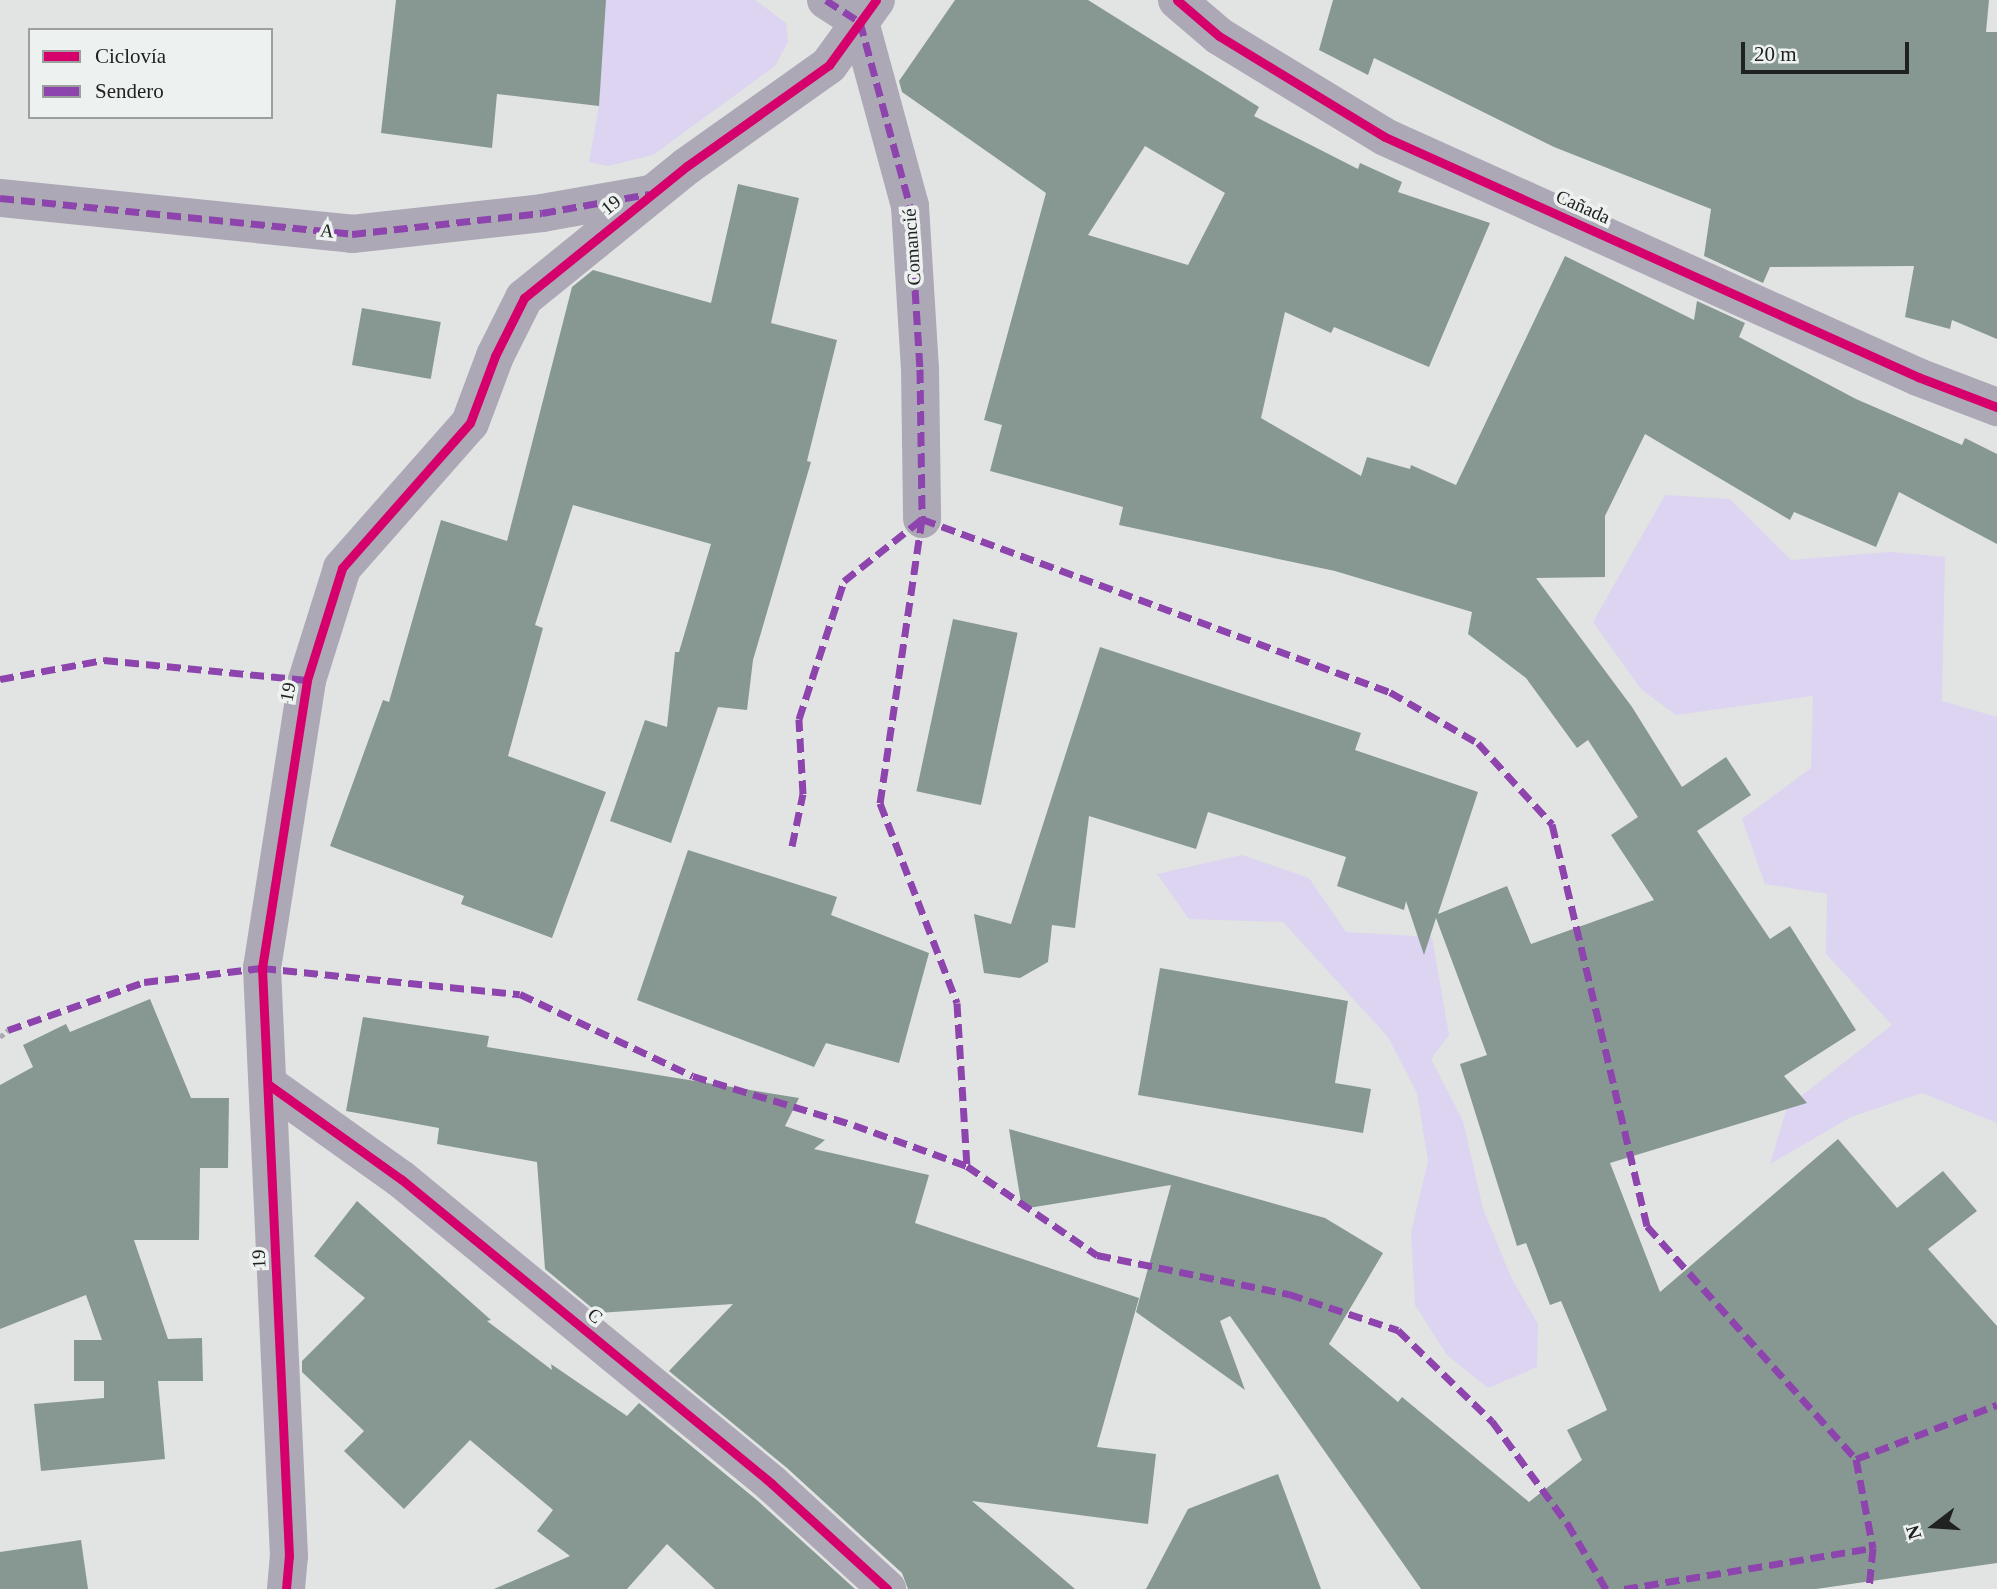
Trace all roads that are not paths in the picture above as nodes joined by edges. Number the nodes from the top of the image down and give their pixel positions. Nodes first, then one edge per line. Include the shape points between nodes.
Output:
1 (826, 0) edge
2 (1177, 0) edge
3 (868, 11) edge
4 (652, 194) junction
5 (0, 198) edge
6 (1997, 407) edge
7 (922, 519) dead end
8 (269, 1085) junction
9 (286, 1589) edge
10 (887, 1589) edge

1 - 3 street
2 - 6 street, Cañada via 1219,36 1385,137 1918,377
3 - 4 street, 19 via 829,65
3 - 7 street, Comancié via 910,206 920,369
4 - 5 street, A via 542,213 352,233
4 - 8 street, 19 via 524,298 495,356 470,423 342,568 307,680 262,968
8 - 9 street, 19 via 289,1556
8 - 10 street, C via 401,1179 772,1484

